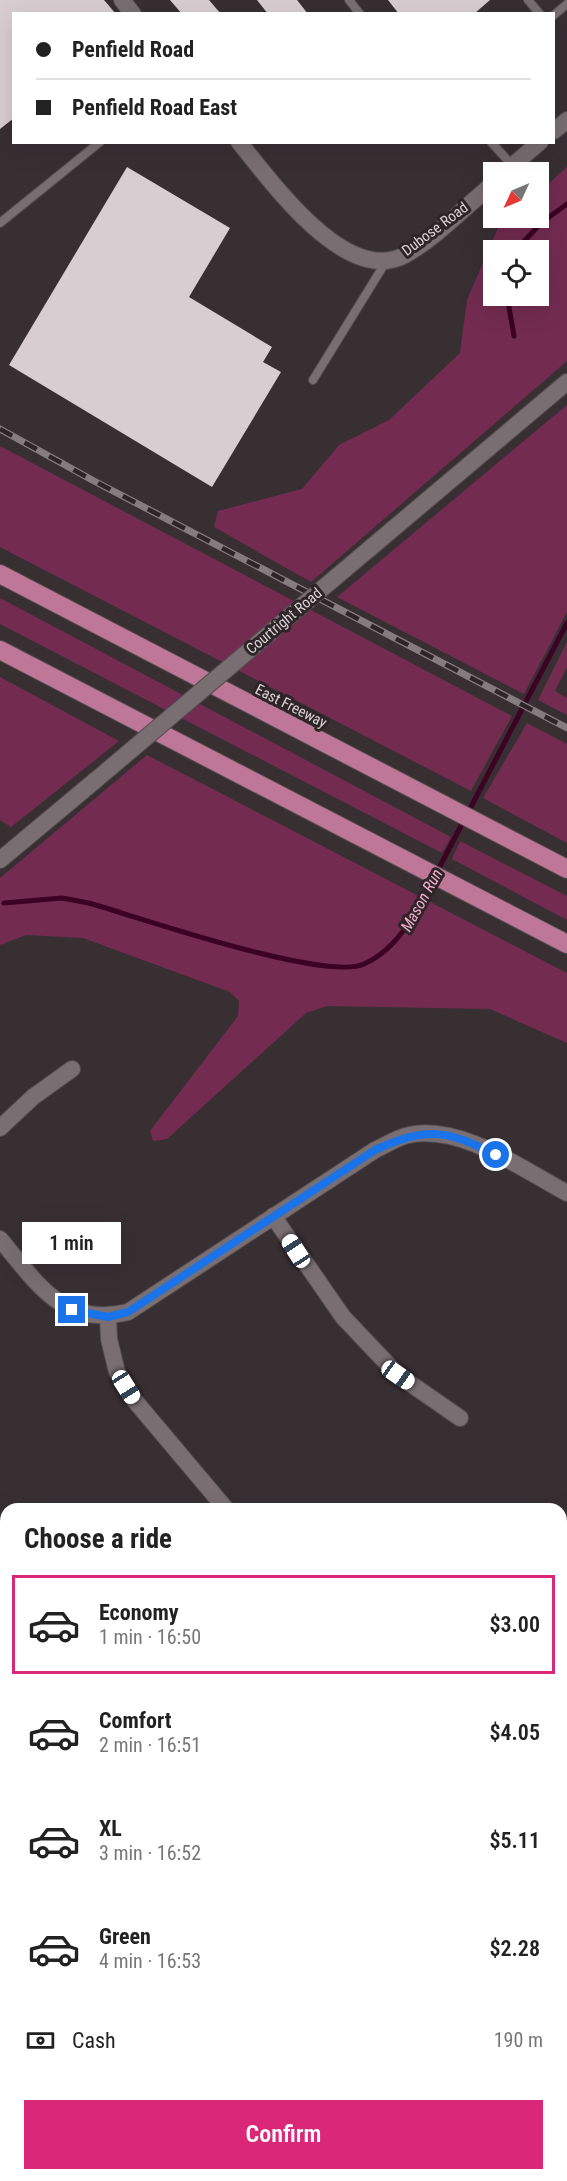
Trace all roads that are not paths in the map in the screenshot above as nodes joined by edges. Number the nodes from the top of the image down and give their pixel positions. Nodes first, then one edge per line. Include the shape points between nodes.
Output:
1 (122, 0) edge
2 (349, 0) edge
3 (528, 0) edge
4 (567, 4) edge
5 (131, 12) edge
6 (358, 12) edge
7 (538, 12) edge
8 (555, 14) edge
9 (567, 120) edge
10 (555, 130) edge
11 (98, 144) edge
12 (241, 144) edge
13 (492, 144) edge
14 (538, 144) edge
15 (504, 162) edge
16 (517, 162) edge
17 (483, 192) edge
18 (0, 223) edge
19 (387, 260) junction
20 (313, 380) dead end
21 (567, 382) edge
22 (0, 574) edge
23 (0, 650) edge
24 (0, 859) edge
25 (567, 869) edge
26 (567, 944) edge
27 (72, 1069) dead end
28 (0, 1128) edge
29 (567, 1192) edge
30 (273, 1216) junction
31 (0, 1239) edge
32 (108, 1317) junction
33 (460, 1418) dead end
34 (221, 1503) edge

1 - 5 street
2 - 6 lane
3 - 7 lane
4 - 8 lane
9 - 10 street
11 - 18 lane
12 - 19 street, Dubose Road via 297,213 317,231 369,261
13 - 15 lane
14 - 16 street
17 - 19 street, Dubose Road via 404,256
19 - 20 lane
21 - 24 street, Courtright Road, bridge
22 - 25 highway, East Freeway
23 - 26 highway
27 - 28 street via 33,1097
29 - 30 street via 470,1143 444,1134 408,1135 375,1150
30 - 32 street via 128,1312
30 - 33 street via 343,1317 398,1375
31 - 32 street via 57,1301 72,1310
32 - 34 street via 109,1338 123,1382

